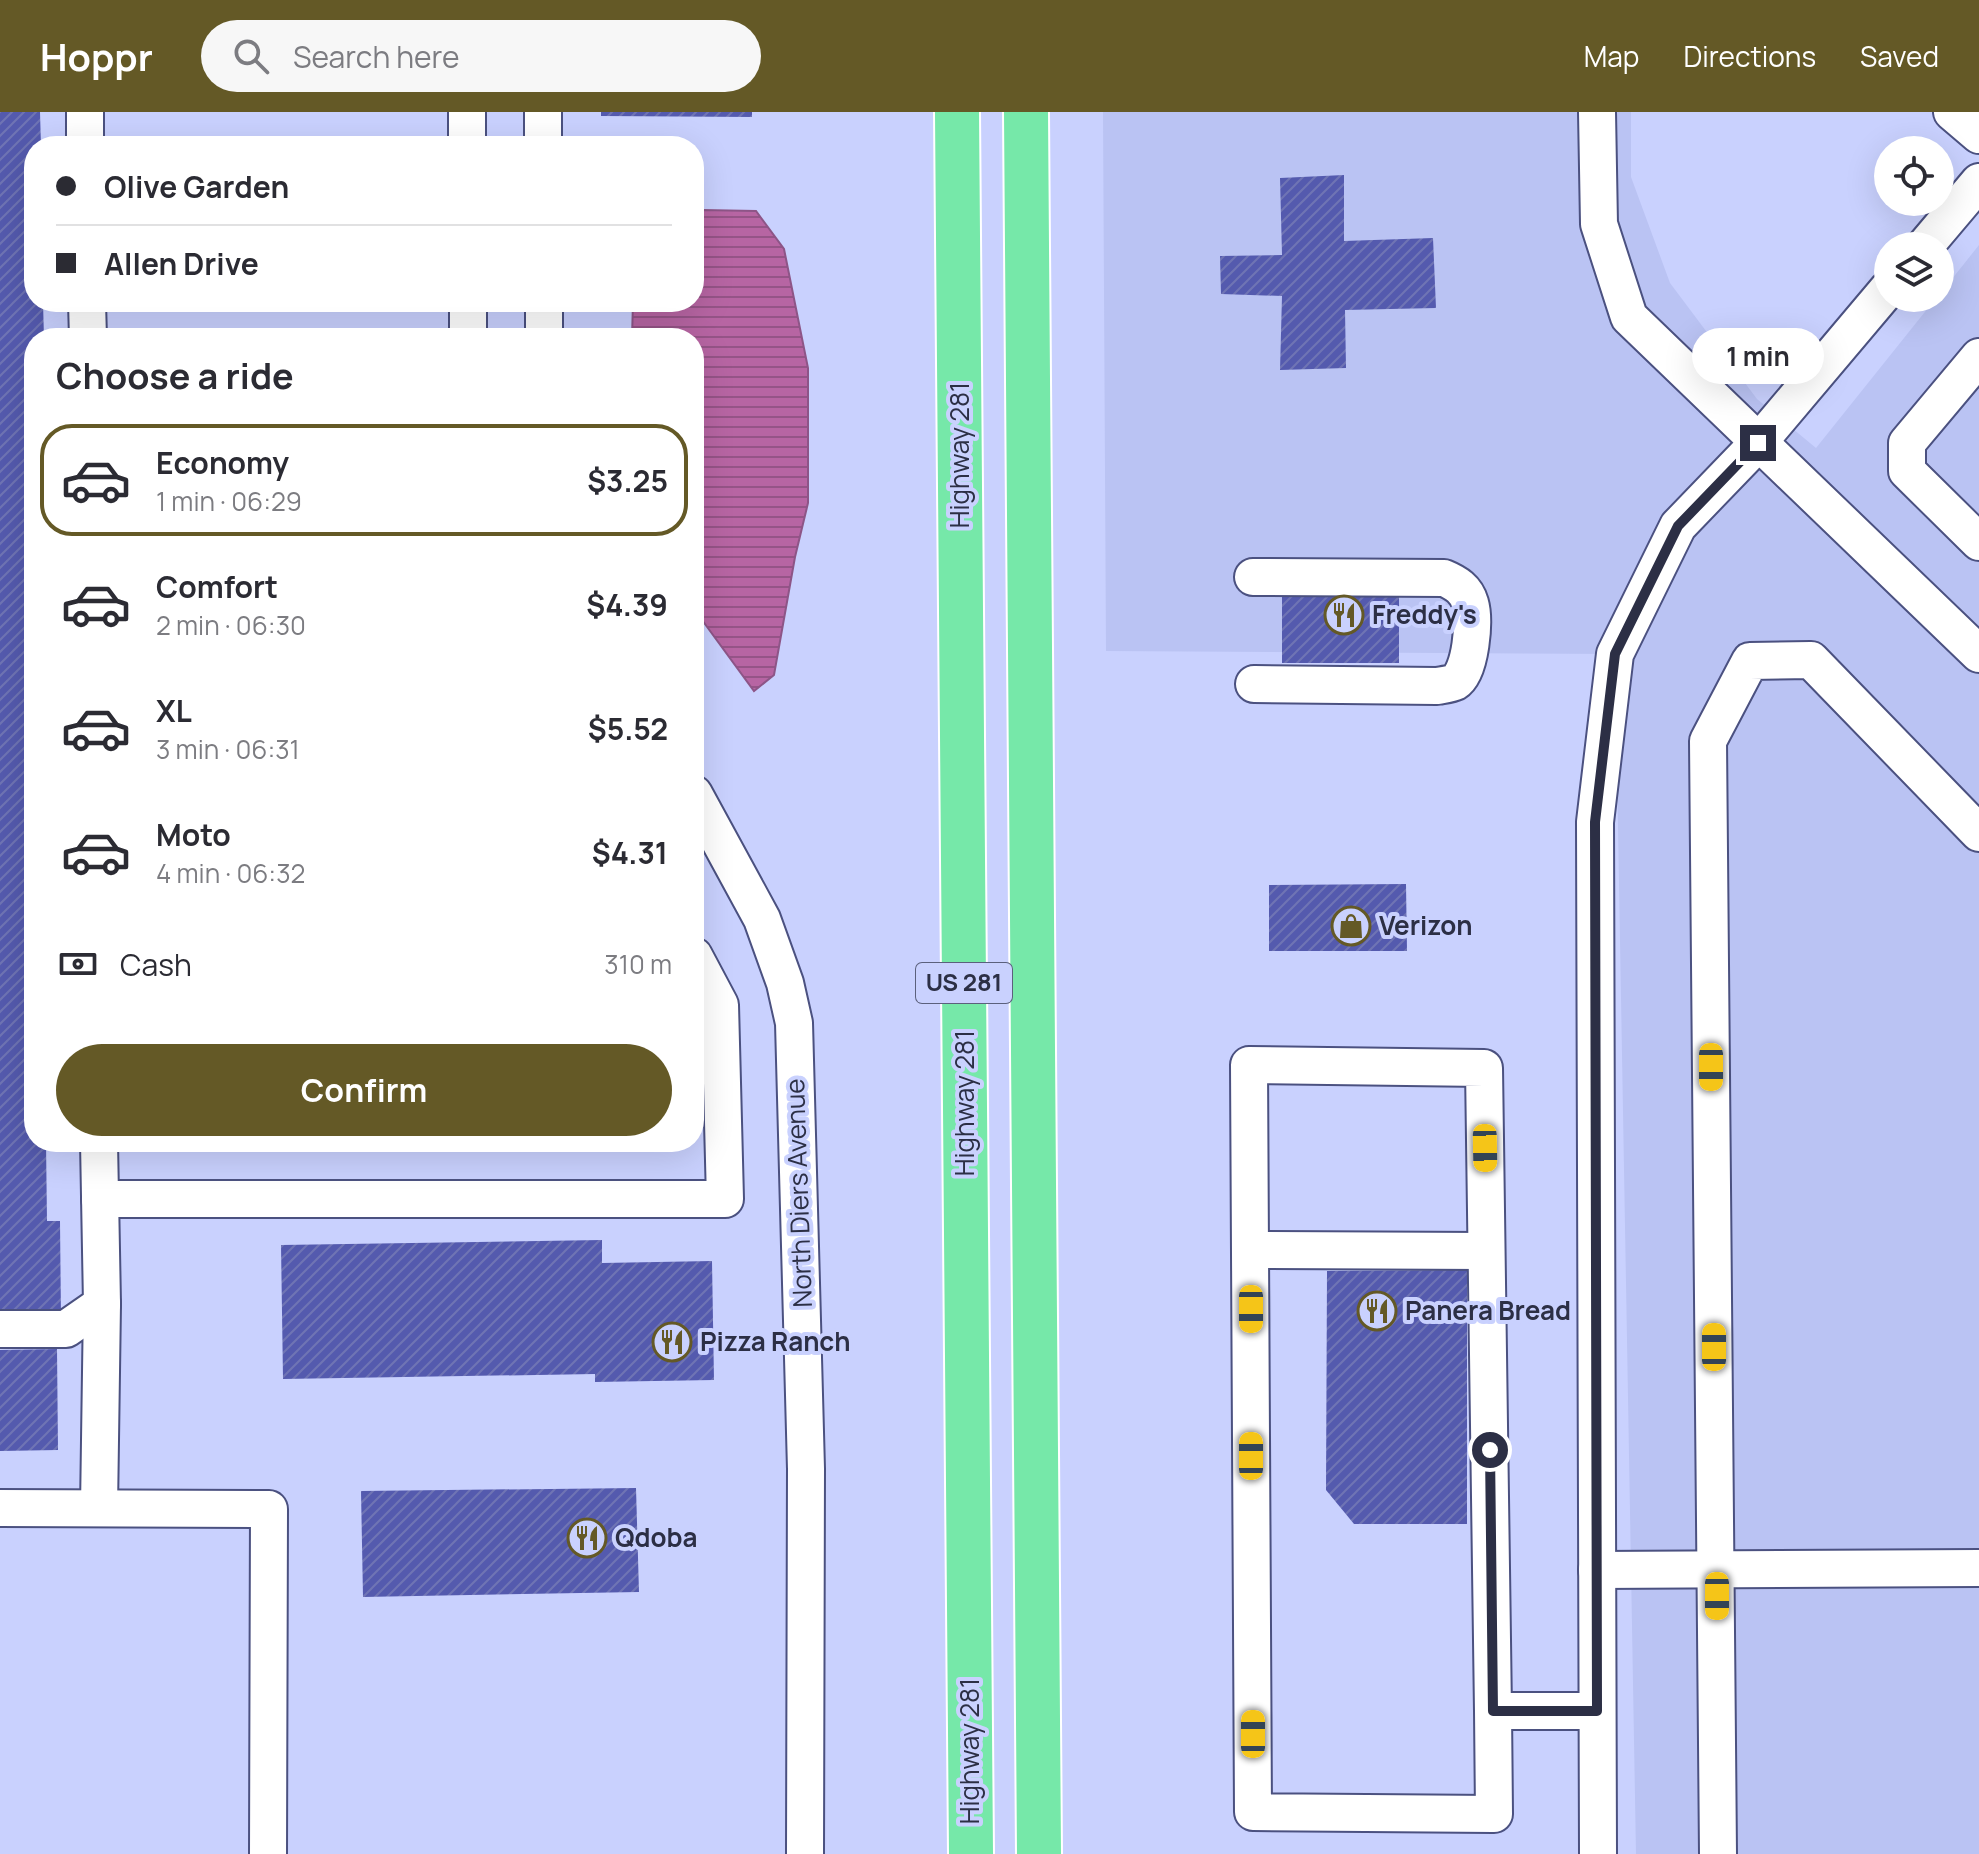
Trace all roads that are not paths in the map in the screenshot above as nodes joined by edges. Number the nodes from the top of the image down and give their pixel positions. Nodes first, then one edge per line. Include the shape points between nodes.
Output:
1 (85, 112) edge
2 (467, 112) edge
3 (543, 112) edge
4 (957, 112) edge
5 (1026, 112) edge
6 (1597, 112) edge
7 (1952, 112) edge
8 (1979, 135) edge
9 (85, 136) edge
10 (467, 136) edge
11 (543, 136) edge
12 (1979, 182) edge
13 (1937, 232) edge
14 (1874, 306) edge
15 (1979, 357) edge
16 (1758, 443) junction
17 (1979, 542) edge
18 (1253, 577) dead end
19 (1979, 654) edge
20 (1254, 684) dead end
21 (704, 812) edge
22 (1979, 833) edge
23 (704, 975) edge
24 (99, 1152) edge
25 (100, 1199) junction
26 (1250, 1250) junction
27 (1486, 1251) junction
28 (102, 1304) junction
29 (0, 1329) edge
30 (0, 1508) edge
31 (99, 1508) junction
32 (1979, 1568) edge
33 (1717, 1569) junction
34 (1597, 1570) junction
35 (1493, 1711) junction
36 (1597, 1711) junction
37 (268, 1854) edge
38 (805, 1854) edge
39 (971, 1854) edge
40 (1039, 1854) edge
41 (1598, 1854) edge
42 (1718, 1854) edge

1 - 9 street
2 - 10 street
3 - 11 street
4 - 39 highway, Highway 281 / US 281
5 - 40 highway, US 281
6 - 16 street via 1599,224 1629,317
7 - 8 street
12 - 13 street
14 - 16 street
15 - 17 street via 1907,443 1907,471
16 - 19 street
16 - 34 street via 1678,526 1615,654 1595,822
18 - 20 street via 1444,578 1460,586 1470,603 1471,627 1465,671 1455,682
21 - 38 street, North Diers Avenue via 762,919 794,1023 806,1469
22 - 33 street via 1811,660 1750,661 1708,741
23 - 25 street via 720,1005 725,1199
24 - 25 street
25 - 28 street
26 - 27 street
26 - 27 street via 1249,1065 1484,1068
26 - 35 street via 1253,1812 1494,1814
27 - 35 street
28 - 29 street via 66,1329
28 - 31 street
30 - 31 street
31 - 37 street via 269,1509
32 - 33 street
33 - 34 street
33 - 42 street
34 - 36 street
35 - 36 street
36 - 41 street

